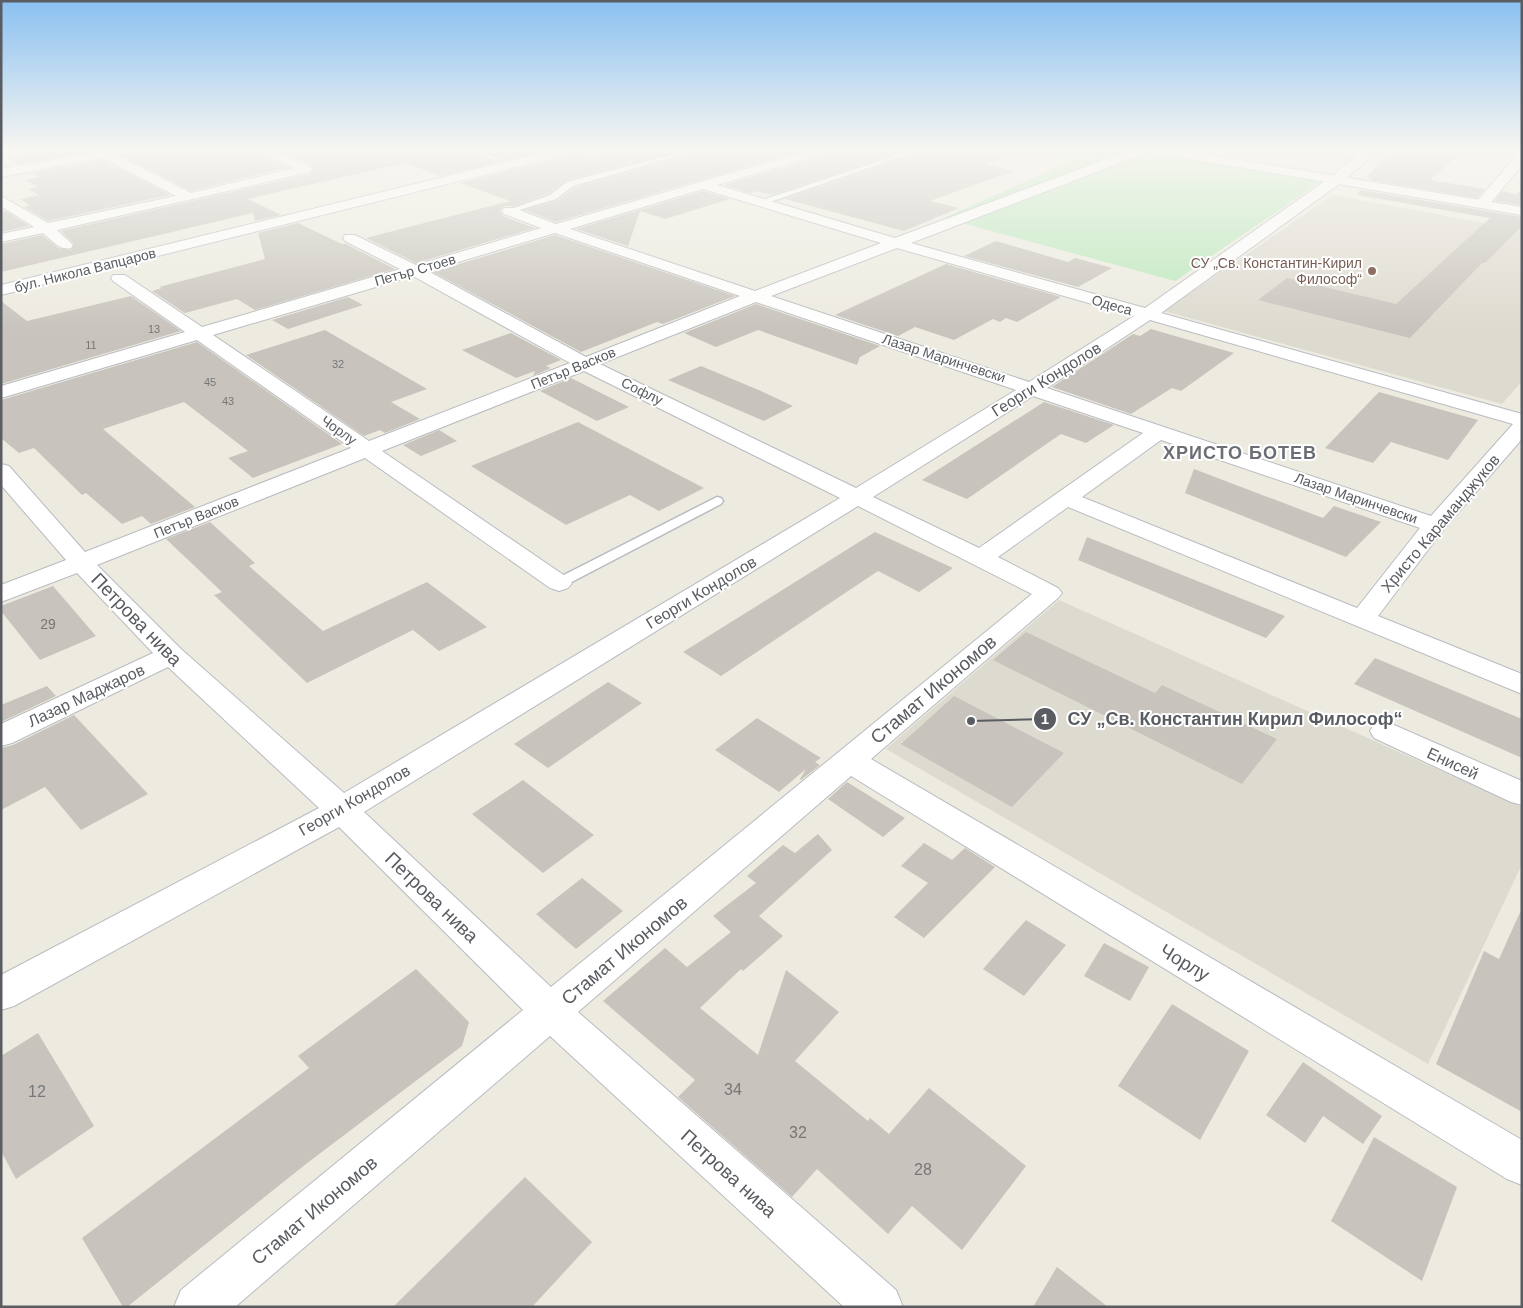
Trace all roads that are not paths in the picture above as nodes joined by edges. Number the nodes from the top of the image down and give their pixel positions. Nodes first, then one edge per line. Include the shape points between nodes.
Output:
1 (16, 209) edge
2 (133, 209) edge
3 (290, 209) edge
4 (329, 209) edge
5 (515, 209) edge
6 (621, 209) edge
7 (784, 209) edge
8 (989, 209) edge
9 (1295, 209) edge
10 (509, 211) joint
11 (46, 228) junction
12 (556, 228) junction
13 (1, 238) edge
14 (350, 238) dead end
15 (896, 243) junction
16 (66, 245) dead end
17 (414, 270) junction
18 (119, 278) dead end
19 (1, 279) edge
20 (1, 290) edge
21 (756, 296) junction
22 (1147, 315) junction
23 (201, 333) junction
24 (585, 364) junction
25 (1033, 388) junction
26 (1, 392) edge
27 (1522, 420) edge
28 (1522, 426) edge
29 (1160, 432) junction
30 (367, 450) junction
31 (1, 471) edge
32 (857, 497) junction
33 (1065, 498) junction
34 (718, 501) dead end
35 (1435, 525) junction
36 (981, 558) junction
37 (82, 562) junction
38 (559, 583) joint
39 (1049, 592) joint
40 (1, 594) edge
41 (1361, 620) junction
42 (171, 655) junction
43 (1522, 685) edge
44 (1385, 731) dead end
45 (1, 736) edge
46 (848, 760) junction
47 (1522, 794) edge
48 (342, 810) junction
49 (1, 994) edge
50 (551, 1012) junction
51 (1522, 1164) edge
52 (198, 1307) edge
53 (879, 1307) edge

1 - 11 street
2 - 11 street
3 - 19 street, бул. Никола Вапцаров
4 - 20 street, бул. Никола Вапцаров
5 - 10 lane
6 - 12 street, Петър Стоев
7 - 15 street, Одеса
8 - 15 street, Петър Васков
9 - 22 street, Георги Кондолов
10 - 12 street, Лазар Маринчевски
11 - 13 street
11 - 16 street
12 - 17 street, Петър Стоев
12 - 21 street, Лазар Маринчевски
14 - 17 street, Софлу
15 - 21 street, Петър Васков
15 - 22 street, Одеса
17 - 23 street, Петър Стоев
17 - 24 street, Софлу
18 - 23 street, Чорлу
21 - 24 street, Петър Васков
21 - 25 street, Лазар Маринчевски
22 - 25 street, Георги Кондолов
22 - 27 street, Одеса
23 - 26 street, Петър Стоев
23 - 30 street, Чорлу
24 - 30 street, Петър Васков
24 - 32 street, Софлу
25 - 29 street, Лазар Маринчевски
25 - 32 street, Георги Кондолов
28 - 35 street, Христо Караманджуков
29 - 33 street
29 - 35 street, Лазар Маринчевски
30 - 37 street, Петър Васков
30 - 38 street, Чорлу
31 - 37 street, Петрова нива
32 - 36 street, Софлу
32 - 48 street, Георги Кондолов
33 - 36 street
33 - 41 street
34 - 38 lane
35 - 41 street, Христо Караманджуков
36 - 39 street, Софлу
37 - 40 street, Петър Васков
37 - 42 street, Петрова нива
39 - 46 street, Стамат Икономов
41 - 43 street
42 - 45 street, Лазар Маджаров
42 - 48 street, Петрова нива
44 - 47 street, Енисей
46 - 50 street, Стамат Икономов
46 - 51 street, Чорлу
48 - 49 street, Георги Кондолов
48 - 50 street, Петрова нива
50 - 52 street, Стамат Икономов
50 - 53 street, Петрова нива

